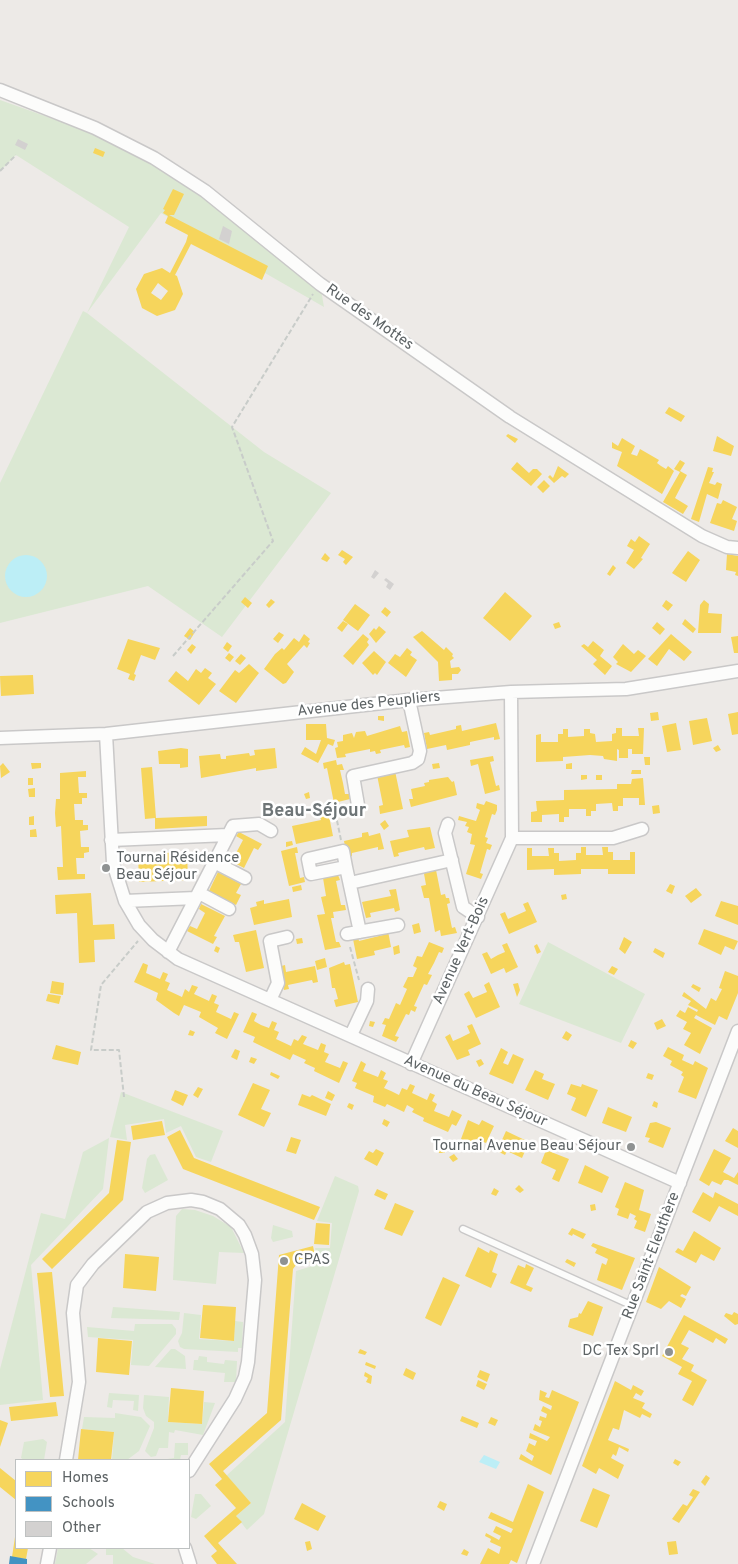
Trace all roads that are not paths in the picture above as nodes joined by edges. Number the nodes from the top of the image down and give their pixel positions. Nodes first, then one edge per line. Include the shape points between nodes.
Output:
1 (0, 90) edge
2 (738, 548) edge
3 (738, 671) edge
4 (511, 692) junction
5 (409, 700) junction
6 (106, 734) junction
7 (0, 738) edge
8 (358, 805) road end
9 (448, 824) dead end
10 (642, 829) dead end
11 (271, 831) dead end
12 (228, 835) junction
13 (512, 838) junction
14 (111, 840) junction
15 (452, 860) junction
16 (214, 862) junction
17 (346, 867) junction
18 (245, 878) dead end
19 (350, 883) junction
20 (197, 895) junction
21 (125, 901) junction
22 (229, 909) dead end
23 (478, 917) junction
24 (398, 925) dead end
25 (287, 938) dead end
26 (168, 952) junction
27 (368, 988) road end
28 (270, 1000) junction
29 (738, 1031) edge
30 (351, 1035) junction
31 (411, 1064) junction
32 (680, 1183) junction
33 (463, 1229) dead end
34 (633, 1306) junction
35 (66, 1459) edge
36 (190, 1469) edge
37 (50, 1549) edge
38 (185, 1549) edge
39 (47, 1564) edge
40 (190, 1564) edge
41 (533, 1564) edge

1 - 2 street, Rue des Mottes via 95,128 154,158 205,191 320,284 510,417 702,536 727,547
3 - 4 street, Avenue des Peupliers via 626,690
4 - 5 street, Avenue des Peupliers
4 - 13 street, Avenue Vert-Bois
5 - 6 street, Avenue des Peupliers
5 - 8 street via 420,751 418,759 353,776
6 - 7 street, Avenue des Peupliers
6 - 14 street, Avenue du Beau Séjour
9 - 15 street via 446,833
10 - 13 street via 613,838
11 - 12 street via 259,824 233,826
12 - 14 street
12 - 16 street
13 - 23 street, Avenue Vert-Bois
14 - 21 street, Avenue du Beau Séjour via 113,863
15 - 19 street
15 - 23 street via 463,907
16 - 18 street
16 - 20 street
17 - 17 street via 343,851 308,859 311,874
17 - 19 street
19 - 24 street via 353,933
20 - 21 street
20 - 22 street
20 - 26 street
21 - 26 street, Avenue du Beau Séjour via 146,932
23 - 31 street, Avenue Vert-Bois
25 - 28 street via 270,941 278,983
26 - 28 street, Avenue du Beau Séjour
27 - 30 street via 367,1001
28 - 30 street, Avenue du Beau Séjour
29 - 32 street, Rue Saint-Eleuthère
30 - 31 street, Avenue du Beau Séjour
31 - 32 street, Avenue du Beau Séjour
32 - 34 street, Rue Saint-Eleuthère
33 - 34 lane
34 - 41 street, Rue Saint-Eleuthère
35 - 36 street via 78,1382 73,1313 77,1285 93,1264 147,1212 167,1203 191,1200 220,1209 239,1225 252,1254 255,1280 248,1362 242,1386
37 - 39 street
38 - 40 street

